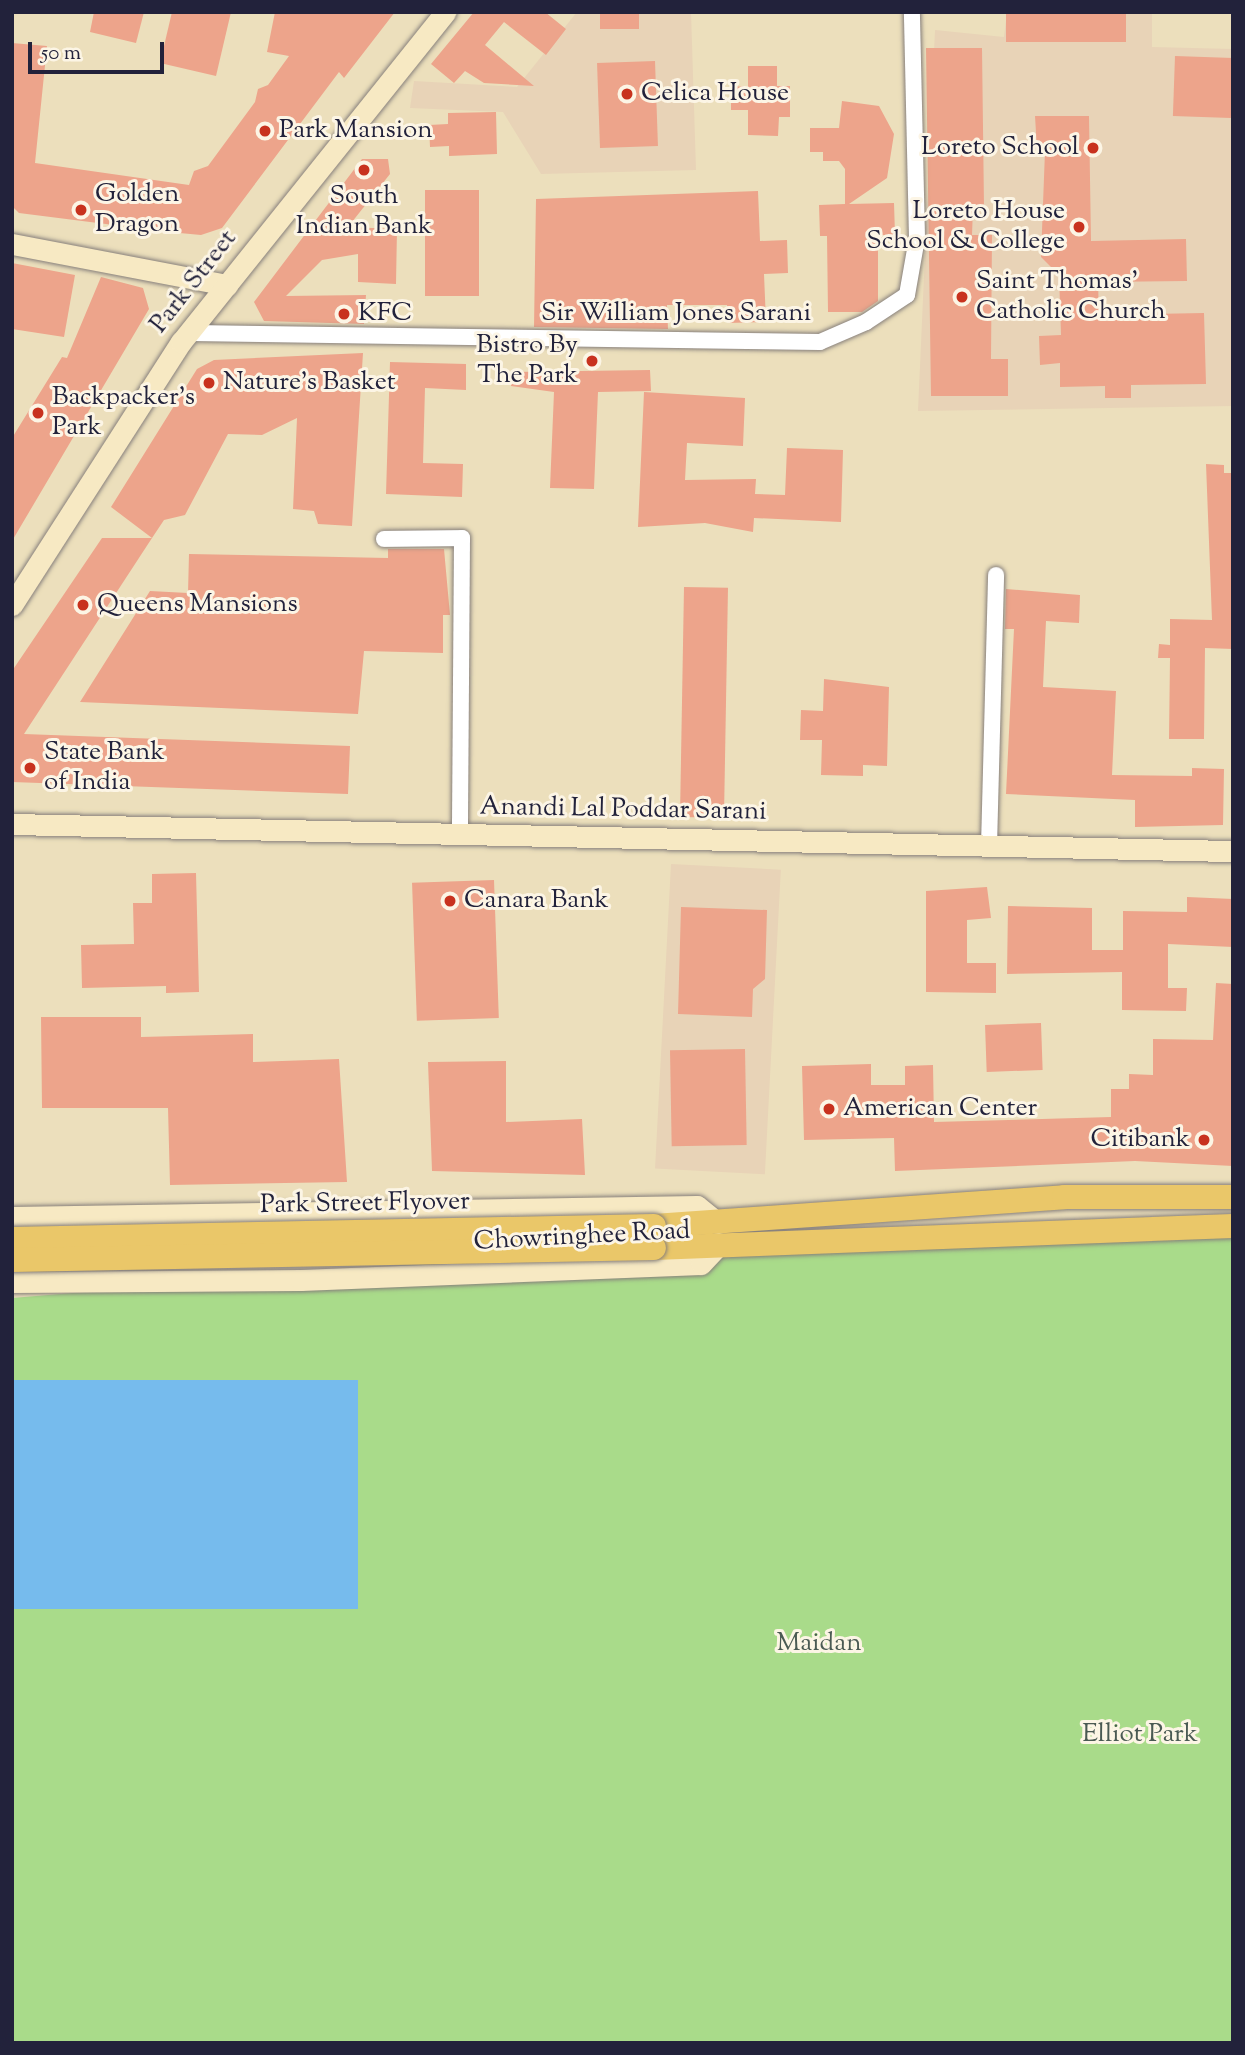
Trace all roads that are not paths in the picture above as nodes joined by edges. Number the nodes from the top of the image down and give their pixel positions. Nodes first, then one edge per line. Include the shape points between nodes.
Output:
1 (445, 12) edge
2 (912, 12) edge
3 (12, 244) edge
4 (227, 285) junction
5 (191, 333) junction
6 (384, 540) dead end
7 (996, 575) dead end
8 (12, 605) edge
9 (12, 824) edge
10 (460, 834) junction
11 (989, 846) junction
12 (1233, 851) edge
13 (1233, 1197) edge
14 (124, 1213) junction
15 (12, 1217) edge
16 (1233, 1226) edge
17 (717, 1235) junction
18 (654, 1237) junction
19 (12, 1240) edge
20 (12, 1261) edge
21 (120, 1281) junction
22 (12, 1282) edge

1 - 4 main road, Park Street
2 - 5 street, Sir William Jones Sarani via 917,238 906,295 866,323 820,342
3 - 4 main road
4 - 5 main road, Park Street
5 - 8 main road, Park Street
6 - 10 street via 462,538
7 - 11 street
9 - 10 main road, Anandi Lal Poddar Sarani
10 - 11 main road, Anandi Lal Poddar Sarani
11 - 12 main road, Anandi Lal Poddar Sarani
13 - 17 main road, Chowringhee Road via 1064,1197
14 - 15 main road, Chowringhee Road
14 - 17 main road, Chowringhee Road via 697,1206
14 - 21 main road via 108,1226 102,1245 106,1266
16 - 17 main road, Chowringhee Road
17 - 18 main road, Park Street Flyover
17 - 21 main road, Chowringhee Road via 701,1265
18 - 19 main road, Park Street Flyover, bridge
18 - 20 main road, Park Street Flyover, bridge
21 - 22 main road, Chowringhee Road

